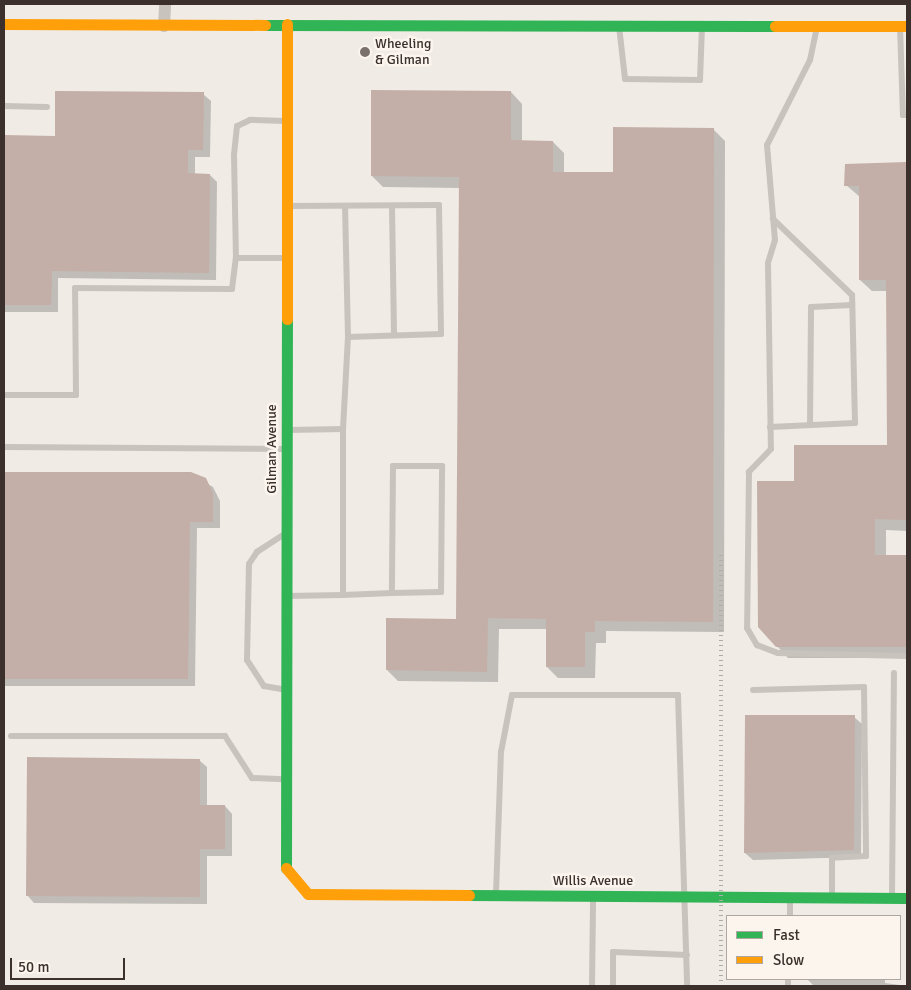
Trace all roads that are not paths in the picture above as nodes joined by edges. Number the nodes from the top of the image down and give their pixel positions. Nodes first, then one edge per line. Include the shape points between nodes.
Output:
1 (165, 4) edge
2 (4, 24) edge
3 (287, 24) junction
4 (618, 25) junction
5 (702, 25) junction
6 (818, 25) junction
7 (164, 26) junction
8 (903, 26) edge
9 (4, 106) edge
10 (47, 107) dead end
11 (907, 115) edge
12 (287, 121) junction
13 (287, 206) junction
14 (344, 206) junction
15 (392, 206) junction
16 (773, 219) junction
17 (236, 258) junction
18 (287, 258) junction
19 (852, 305) junction
20 (394, 335) junction
21 (348, 337) junction
22 (4, 395) edge
23 (810, 425) junction
24 (770, 427) junction
25 (343, 429) junction
26 (287, 430) junction
27 (4, 448) edge
28 (287, 449) junction
29 (287, 533) junction
30 (392, 593) junction
31 (343, 595) junction
32 (286, 596) junction
33 (907, 656) edge
34 (894, 673) dead end
35 (286, 690) junction
36 (753, 690) dead end
37 (11, 736) dead end
38 (286, 779) junction
39 (286, 874) joint
40 (496, 895) junction
41 (593, 896) junction
42 (684, 896) junction
43 (790, 897) junction
44 (832, 898) junction
45 (892, 898) junction
46 (907, 898) edge
47 (790, 915) edge
48 (687, 955) junction
49 (592, 986) edge
50 (613, 986) edge
51 (687, 986) edge

1 - 7 street
2 - 7 street
3 - 4 street
3 - 7 street
3 - 12 street, Gilman Avenue
4 - 5 street
4 - 5 lane via 625,79 700,80
5 - 6 street
6 - 8 street
6 - 16 lane via 810,60 767,145
8 - 11 lane via 903,115
9 - 10 lane
12 - 13 street, Gilman Avenue
12 - 17 lane via 250,120 237,126
13 - 14 lane
13 - 18 street, Gilman Avenue
14 - 15 lane
14 - 21 lane
15 - 20 lane
15 - 20 lane via 439,205 441,334
16 - 19 lane via 833,272 852,295
16 - 24 lane via 774,240 768,263
17 - 18 lane
17 - 22 lane via 232,289 75,288 76,395
18 - 26 street, Gilman Avenue
19 - 23 lane via 811,307
19 - 23 lane via 855,423
20 - 21 lane
21 - 25 lane
23 - 24 lane
24 - 33 lane via 771,449 749,472 747,628 757,645 778,653
25 - 26 lane
25 - 31 lane
26 - 28 street, Gilman Avenue
27 - 28 lane
28 - 29 street, Gilman Avenue
29 - 32 street, Gilman Avenue
29 - 35 lane via 257,552 249,564 248,587 248,660 264,686
30 - 30 lane via 393,466 442,466 441,592
30 - 31 lane
31 - 32 lane
32 - 35 street, Gilman Avenue
34 - 45 lane
35 - 38 street, Gilman Avenue
36 - 44 lane via 864,687 866,856 832,858
37 - 38 lane via 225,736 252,778
38 - 39 street, Gilman Avenue
39 - 40 street, Willis Avenue via 308,894
40 - 41 street, Willis Avenue
40 - 42 lane via 501,752 512,695 678,695
41 - 42 street, Willis Avenue
41 - 49 lane
42 - 43 street, Willis Avenue
42 - 48 lane
43 - 44 street, Willis Avenue
43 - 47 lane
44 - 45 street, Willis Avenue
45 - 46 street, Willis Avenue
48 - 50 lane via 613,952
48 - 51 lane

